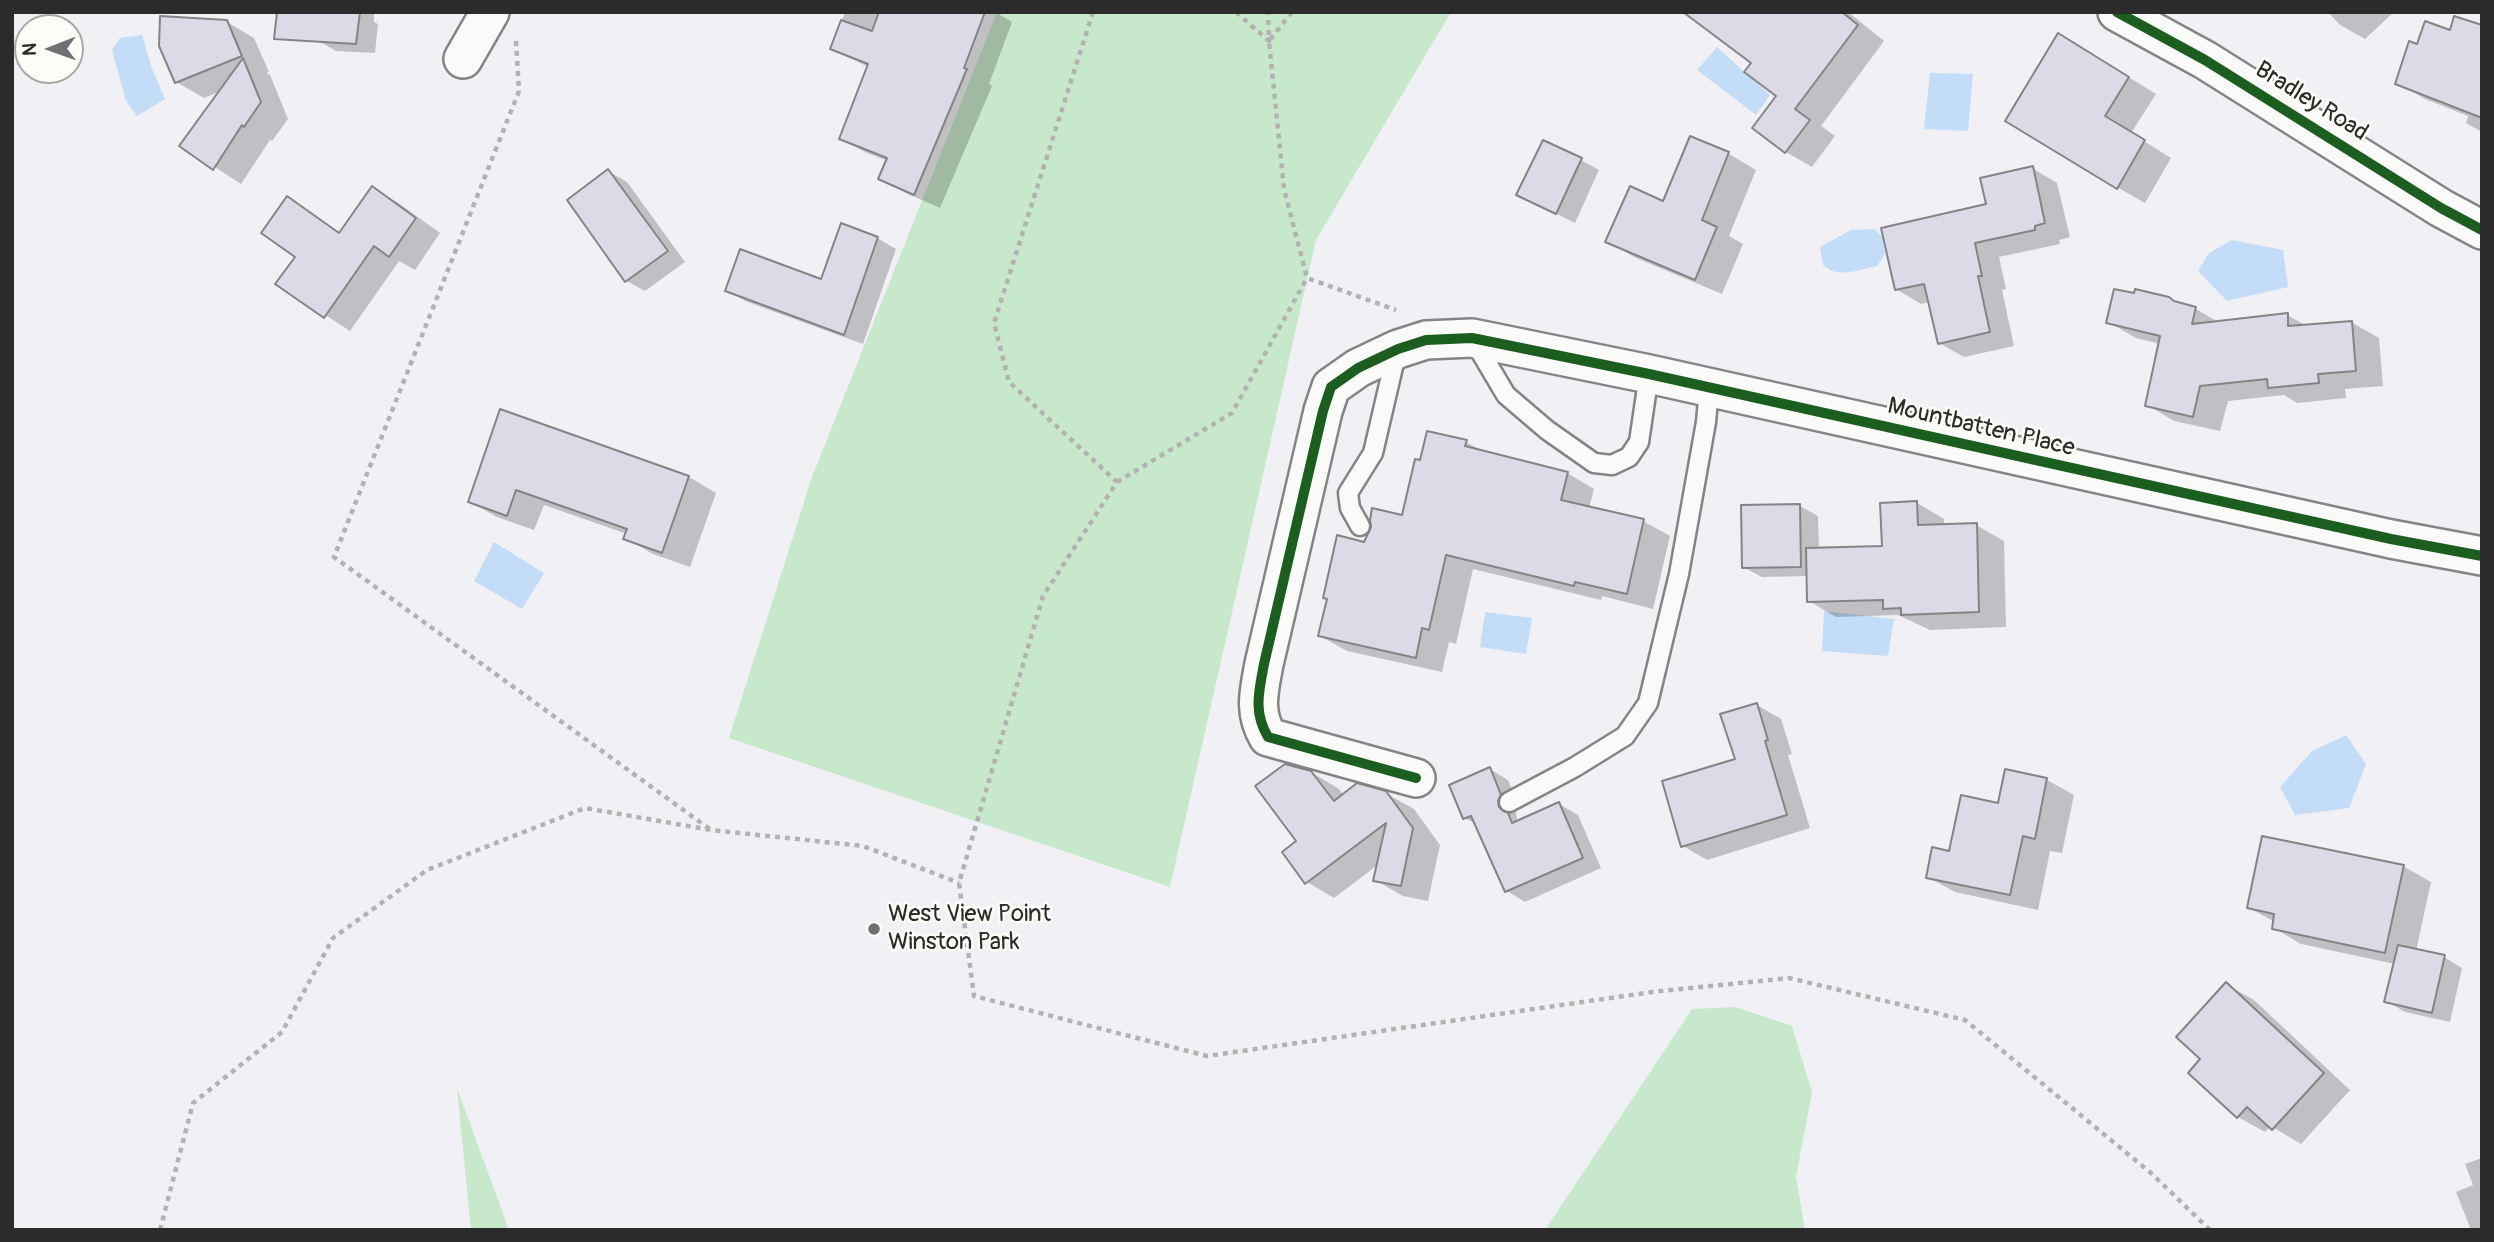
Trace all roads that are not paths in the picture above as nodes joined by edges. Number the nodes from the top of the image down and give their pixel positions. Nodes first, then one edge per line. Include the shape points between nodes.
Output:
1 (490, 12) edge
2 (2117, 12) edge
3 (463, 59) dead end
4 (2482, 230) edge
5 (1472, 338) junction
6 (1398, 349) junction
7 (1649, 374) junction
8 (1709, 388) junction
9 (1360, 526) dead end
10 (2482, 556) edge
11 (1416, 778) dead end
12 (1509, 802) dead end

1 - 3 street
2 - 4 street, Bradley Road via 2206,60
5 - 6 street, Mountbatten Place via 1426,341
5 - 7 street, Mountbatten Place
5 - 7 lane via 1506,395 1594,463 1612,466 1629,457 1639,442
6 - 9 lane via 1373,453 1348,493
6 - 11 street, Mountbatten Place via 1331,387 1257,705 1268,737
7 - 8 street, Mountbatten Place
8 - 10 street, Mountbatten Place
8 - 12 lane via 1679,575 1648,703 1625,736

